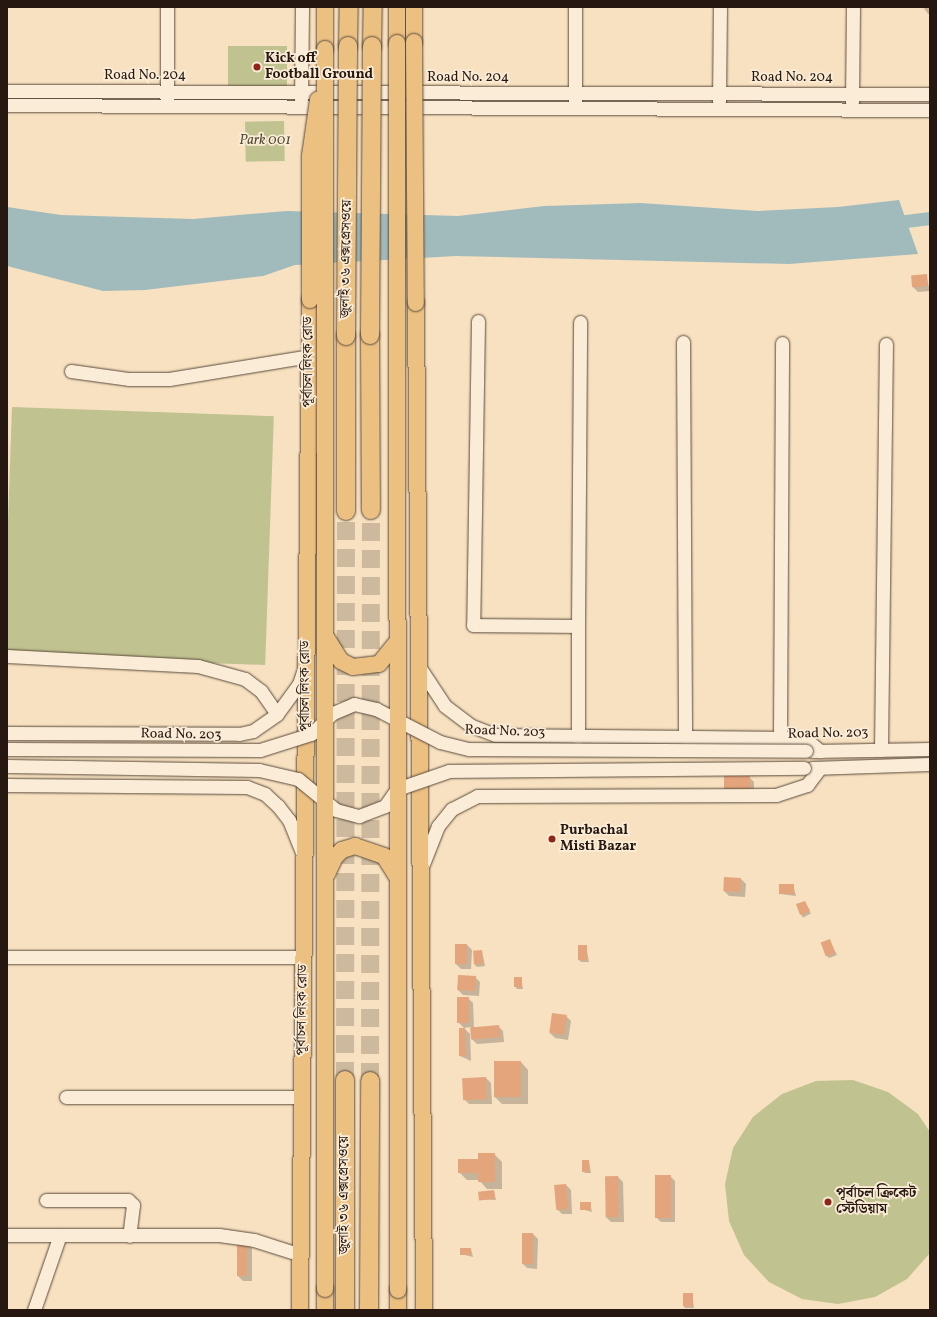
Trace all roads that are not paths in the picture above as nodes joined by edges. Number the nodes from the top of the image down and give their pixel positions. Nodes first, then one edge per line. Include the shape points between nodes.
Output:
1 (167, 7) edge
2 (302, 7) edge
3 (325, 7) edge
4 (348, 7) edge
5 (373, 7) edge
6 (397, 7) edge
7 (414, 7) edge
8 (575, 7) edge
9 (720, 7) edge
10 (853, 7) edge
11 (325, 57) junction
12 (7, 91) edge
13 (167, 92) junction
14 (575, 94) junction
15 (719, 94) junction
16 (852, 94) junction
17 (930, 94) edge
18 (302, 100) junction
19 (7, 105) edge
20 (167, 106) junction
21 (575, 108) junction
22 (719, 109) junction
23 (852, 110) junction
24 (930, 110) edge
25 (478, 321) dead end
26 (580, 322) dead end
27 (683, 342) dead end
28 (782, 343) dead end
29 (886, 344) dead end
30 (309, 356) junction
31 (71, 371) dead end
32 (371, 510) tunnel mouth
33 (346, 511) tunnel mouth
34 (578, 626) junction
35 (325, 636) junction
36 (397, 642) junction
37 (7, 656) edge
38 (306, 664) junction
39 (420, 668) junction
40 (277, 714) junction
41 (397, 722) junction
42 (325, 724) junction
43 (7, 733) edge
44 (578, 737) junction
45 (685, 737) junction
46 (780, 738) junction
47 (7, 749) edge
48 (930, 749) edge
49 (820, 750) junction
50 (881, 750) junction
51 (930, 764) edge
52 (7, 766) edge
53 (820, 768) junction
54 (7, 785) edge
55 (397, 789) junction
56 (325, 801) junction
57 (305, 863) junction
58 (423, 864) junction
59 (397, 878) junction
60 (325, 880) junction
61 (7, 957) edge
62 (303, 957) junction
63 (345, 1080) tunnel mouth
64 (370, 1081) tunnel mouth
65 (66, 1097) dead end
66 (302, 1097) junction
67 (46, 1200) dead end
68 (7, 1235) edge
69 (60, 1236) junction
70 (129, 1236) junction
71 (301, 1255) junction
72 (34, 1310) edge
73 (300, 1310) edge
74 (325, 1310) edge
75 (345, 1310) edge
76 (369, 1310) edge
77 (398, 1310) edge
78 (424, 1310) edge

1 - 13 street
2 - 18 street
3 - 11 main road, পূর্বাচল লিংক রোড
4 - 33 highway, জুলাই ৩৬ এক্সপ্রেসওয়ে, bridge
5 - 32 highway, জুলাই ৩৬ এক্সপ্রেসওয়ে, bridge
6 - 36 main road, bridge
7 - 39 main road, bridge
8 - 14 street
9 - 15 street
10 - 16 street
11 - 30 main road, পূর্বাচল লিংক রোড, bridge via 310,156
11 - 35 main road, bridge
12 - 13 street, Road No. 204
13 - 18 street, Road No. 204
13 - 20 street
14 - 15 street, Road No. 204
14 - 18 street, Road No. 204
14 - 21 street
15 - 16 street, Road No. 204
15 - 22 street
16 - 17 street, Road No. 204
16 - 23 street
18 - 20 street, Road No. 204
18 - 21 street, Road No. 204
19 - 20 street, Road No. 204
21 - 22 street, Road No. 204
22 - 23 street, Road No. 204
23 - 24 street, Road No. 204
25 - 34 street via 474,625
26 - 34 street
27 - 45 street
28 - 46 street
29 - 50 street
30 - 31 street via 169,379 129,379
30 - 38 main road, পূর্বাচল লিংক রোড
34 - 44 street
35 - 36 main road, bridge via 341,661 352,667 379,664
35 - 42 main road, bridge
36 - 41 main road, bridge
37 - 40 street via 149,661 221,671 251,683
38 - 40 street, Road No. 203 via 298,684
38 - 57 main road, পূর্বাচল লিংক রোড
39 - 44 street, Road No. 203 via 445,706 472,726 495,735
39 - 58 main road
40 - 43 street, Road No. 203 via 253,731 239,734
41 - 42 street, Road No. 203, bridge via 376,709 354,704 342,707
41 - 49 street, Road No. 203, bridge via 440,742 469,749
41 - 55 main road, bridge
42 - 47 street, Road No. 203, bridge via 311,734 254,751
42 - 56 main road, bridge
44 - 45 street, Road No. 203
45 - 46 street, Road No. 203
46 - 49 street, Road No. 203 via 808,741
48 - 50 street, Road No. 203
49 - 50 street, Road No. 203
51 - 53 street
52 - 56 street, bridge via 259,770 298,779
53 - 55 street, bridge via 450,771
53 - 58 street via 807,785 776,794 477,796 452,809 438,826
54 - 57 street via 247,787 264,794 289,820
55 - 56 street, bridge via 385,806 359,816 336,810
55 - 59 main road, bridge
56 - 60 main road, bridge
57 - 62 main road, পূর্বাচল লিংক রোড
58 - 78 main road
59 - 60 main road, bridge via 384,856 355,846 335,856
59 - 77 main road, bridge
60 - 74 main road, bridge
61 - 62 street
62 - 66 main road, পূর্বাচল লিংক রোড
63 - 75 highway, জুলাই ৩৬ এক্সপ্রেসওয়ে
64 - 76 highway, জুলাই ৩৬ এক্সপ্রেসওয়ে
65 - 66 street
66 - 71 main road, পূর্বাচল লিংক রোড
67 - 70 street via 128,1200 133,1205
68 - 69 street
69 - 70 street
69 - 72 street
70 - 71 street via 219,1235 254,1240
71 - 73 main road, পূর্বাচল লিংক রোড

